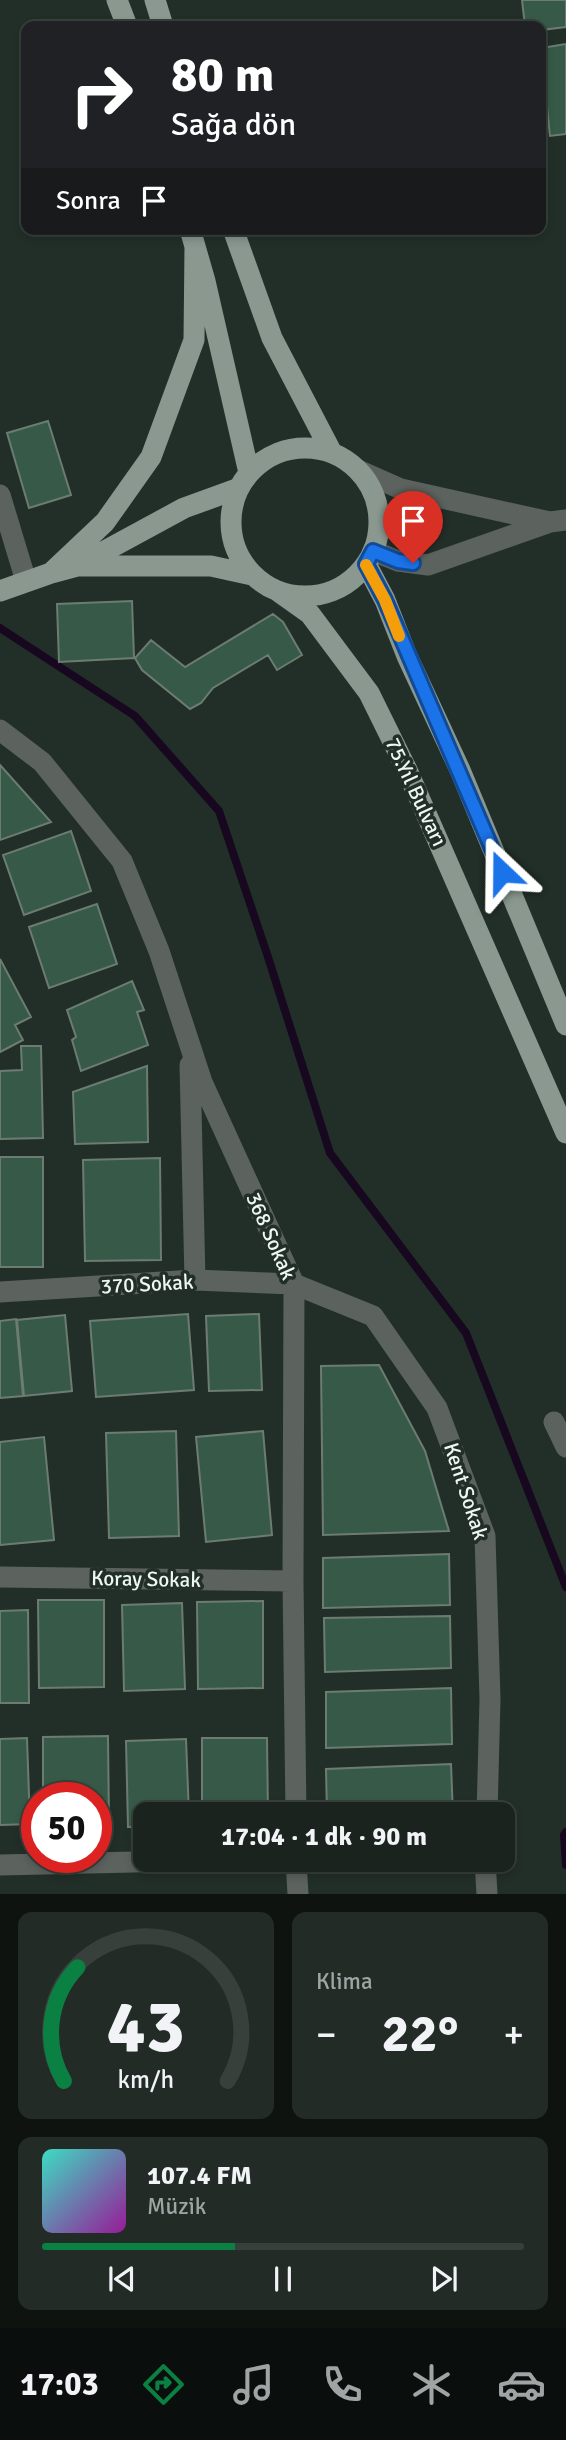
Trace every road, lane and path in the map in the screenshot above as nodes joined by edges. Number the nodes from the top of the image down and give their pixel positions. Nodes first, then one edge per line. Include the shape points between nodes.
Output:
1 (117, 0) edge
2 (155, 0) edge
3 (125, 21) edge
4 (161, 21) edge
5 (235, 235) edge
6 (192, 238) edge
7 (332, 453) junction
8 (358, 470) junction
9 (244, 480) junction
10 (0, 495) edge
11 (558, 521) edge
12 (369, 557) junction
13 (77, 566) junction
14 (51, 573) junction
15 (253, 575) junction
16 (26, 581) junction
17 (0, 591) edge
18 (279, 592) junction
19 (0, 730) edge
20 (566, 1025) edge
21 (190, 1045) junction
22 (566, 1133) edge
23 (195, 1280) junction
24 (294, 1284) junction
25 (0, 1292) edge
26 (554, 1422) dead end
27 (566, 1447) edge
28 (0, 1577) edge
29 (293, 1581) junction
30 (296, 1802) edge
31 (486, 1802) edge
32 (133, 1862) edge
33 (0, 1865) edge
34 (297, 1872) edge
35 (486, 1872) edge
36 (298, 1894) edge
37 (487, 1894) edge

1 - 3 main road
2 - 4 main road
5 - 7 main road via 272,338
6 - 9 main road via 205,281
6 - 14 main road via 194,340 150,457 105,522
7 - 8 main road
7 - 9 main road via 288,450 266,458
8 - 11 street via 401,489
8 - 12 main road via 377,508 378,530
9 - 13 main road
9 - 15 main road via 232,510 231,533 239,556
10 - 16 street
11 - 12 street via 428,565
12 - 18 main road via 349,582 327,593
12 - 20 main road
13 - 14 main road
13 - 15 main road via 211,566
14 - 16 main road
15 - 18 main road
16 - 17 main road
18 - 22 main road, 75.Yıl Bulvarı via 310,614 369,693
19 - 21 street, 368 Sokak via 42,762 122,861 159,951
21 - 23 street
21 - 24 street, 368 Sokak via 202,1082
23 - 24 street, 370 Sokak
23 - 25 street, 370 Sokak
24 - 29 street, 368 Sokak
24 - 31 street, Kent Sokak via 373,1316 437,1408 485,1536 490,1699
26 - 27 street
28 - 29 street, Koray Sokak
29 - 30 street, 368 Sokak
32 - 33 street
34 - 36 street
35 - 37 street

